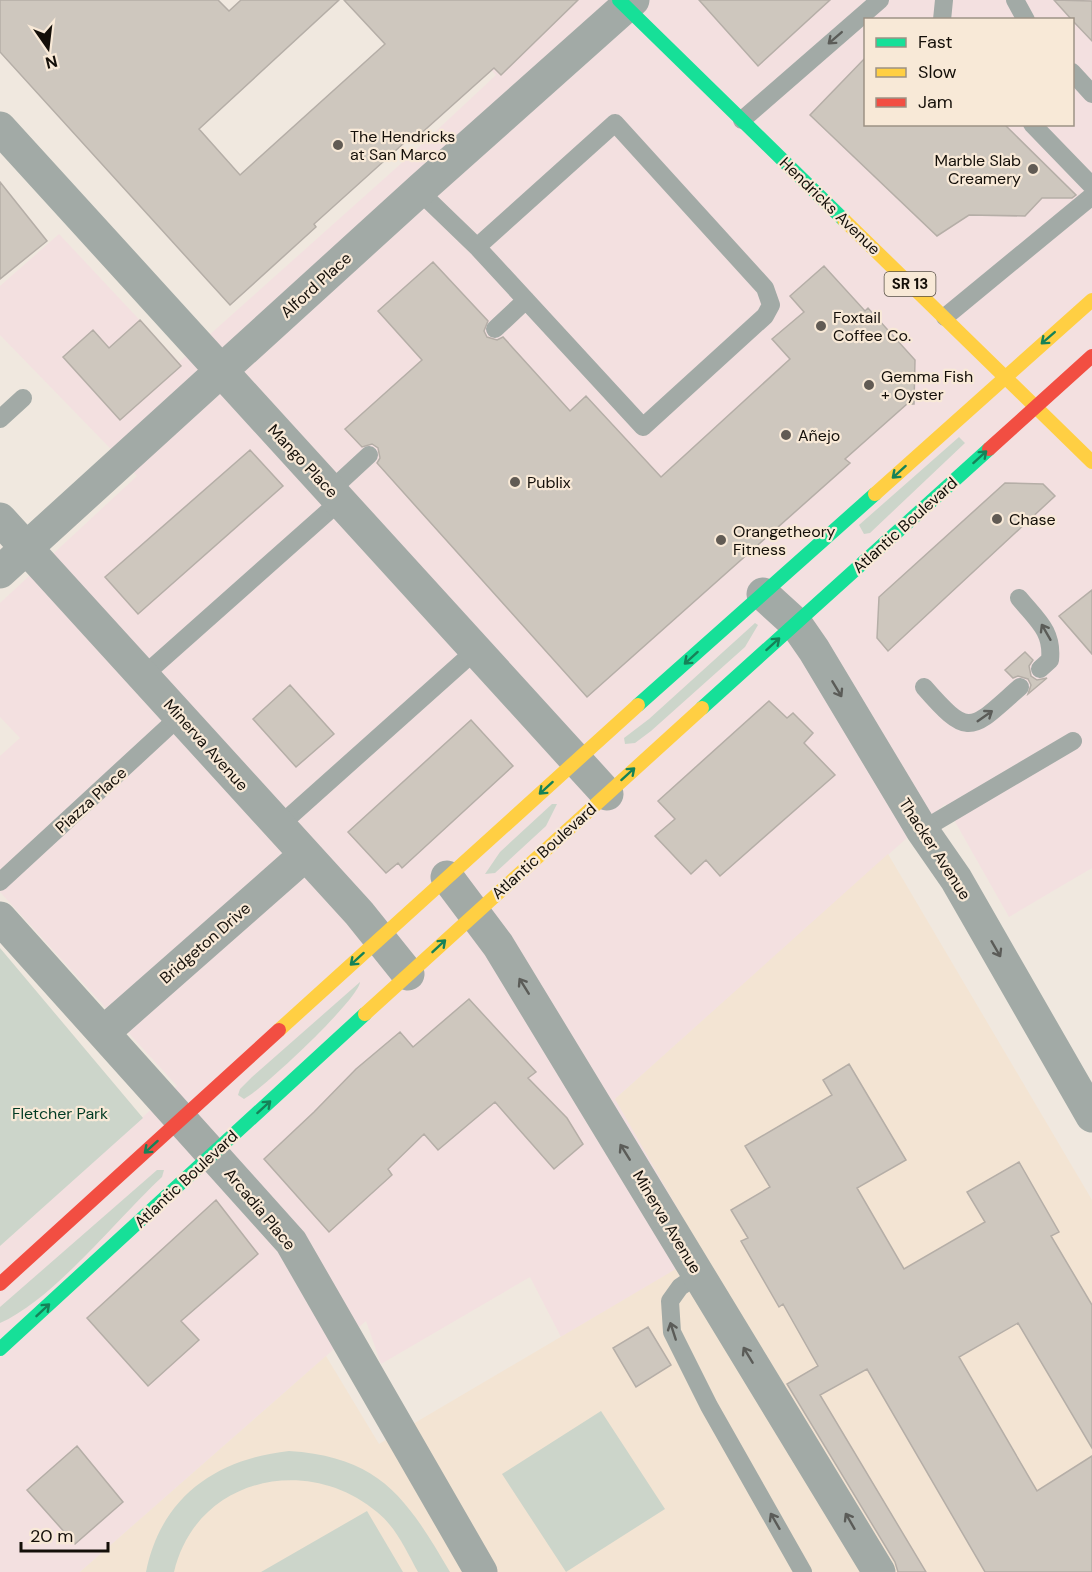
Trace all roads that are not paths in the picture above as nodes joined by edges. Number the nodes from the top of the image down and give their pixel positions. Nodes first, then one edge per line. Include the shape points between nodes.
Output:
1 (880, 0) edge
2 (944, 0) edge
3 (1015, 0) edge
4 (626, 2) edge
5 (942, 18) edge
6 (1025, 18) edge
7 (1074, 74) edge
8 (1092, 93) edge
9 (742, 120) junction
10 (1034, 126) edge
11 (0, 128) edge
12 (1092, 186) edge
13 (419, 191) junction
14 (1092, 196) edge
15 (477, 247) junction
16 (526, 300) junction
17 (1092, 300) edge
18 (945, 317) junction
19 (495, 329) dead end
20 (1092, 356) edge
21 (221, 371) junction
22 (1005, 376) junction
23 (23, 398) dead end
24 (1035, 408) junction
25 (0, 419) edge
26 (369, 455) dead end
27 (1092, 462) edge
28 (335, 496) junction
29 (0, 519) edge
30 (27, 548) junction
31 (0, 572) edge
32 (763, 594) junction
33 (1019, 598) dead end
34 (796, 624) junction
35 (476, 650) junction
36 (1040, 669) dead end
37 (143, 676) junction
38 (924, 687) dead end
39 (1020, 687) dead end
40 (180, 716) junction
41 (1073, 741) dead end
42 (577, 761) junction
43 (607, 794) junction
44 (279, 826) junction
45 (921, 830) junction
46 (305, 855) junction
47 (447, 877) junction
48 (0, 882) edge
49 (476, 912) junction
50 (0, 918) edge
51 (380, 939) junction
52 (408, 974) junction
53 (104, 1032) junction
54 (1092, 1116) edge
55 (182, 1118) junction
56 (213, 1153) junction
57 (699, 1274) junction
58 (0, 1284) edge
59 (0, 1349) edge
60 (481, 1572) edge
61 (803, 1572) edge
62 (879, 1572) edge

1 -> 9 lane
2 - 5 lane
3 - 6 lane
4 - 9 main road, Hendricks Avenue / SR 13
4 - 13 street, Alford Place
7 - 8 lane
9 - 18 main road, Hendricks Avenue / SR 13
10 - 12 lane
11 - 21 street, Mango Place
13 - 15 lane
13 - 21 street, Alford Place
14 - 18 lane
15 - 16 lane
15 - 16 lane via 615,123 765,288 771,305 765,316 643,427
16 - 19 lane
17 -> 22 main road
18 - 22 main road, Hendricks Avenue / SR 13
20 - 24 main road, Atlantic Boulevard
21 - 28 street, Mango Place
21 - 30 street, Alford Place
22 - 24 main road, Hendricks Avenue / SR 13
22 -> 32 main road
23 - 25 lane
24 - 27 main road, Hendricks Avenue / SR 13
34 -> 24 main road, Atlantic Boulevard
26 - 28 lane
28 - 35 street, Mango Place
28 - 37 lane
29 - 30 street, Minerva Avenue
30 - 31 street, Alford Place
30 - 37 street, Minerva Avenue
32 - 34 street, Thacker Avenue
32 -> 42 main road
36 -> 33 lane via 1050,660 1052,643 1045,628
43 -> 34 main road, Atlantic Boulevard
34 -> 45 street, Thacker Avenue
35 - 42 street, Mango Place
35 - 44 lane
37 - 40 street, Minerva Avenue
38 -> 39 lane via 951,718 969,724 983,720
40 - 44 street, Minerva Avenue
40 - 48 lane, Piazza Place
41 - 45 lane
42 - 43 street, Mango Place
42 -> 47 main road
43 - 49 main road, Atlantic Boulevard
44 - 46 street, Minerva Avenue
45 -> 54 street, Thacker Avenue via 956,879
46 - 51 street, Minerva Avenue
46 - 53 street, Bridgeton Drive
47 - 49 street, Minerva Avenue
47 - 51 main road
52 -> 49 main road, Atlantic Boulevard
57 -> 49 street, Minerva Avenue
50 - 53 street, Arcadia Place
51 - 52 street, Minerva Avenue
51 -> 55 main road
56 -> 52 main road, Atlantic Boulevard
53 - 55 street, Arcadia Place
55 - 56 street, Arcadia Place
55 -> 58 main road
59 -> 56 main road, Atlantic Boulevard
56 - 60 street, Arcadia Place via 291,1242
61 -> 57 lane via 672,1332 670,1301 680,1287
62 -> 57 street, Minerva Avenue

